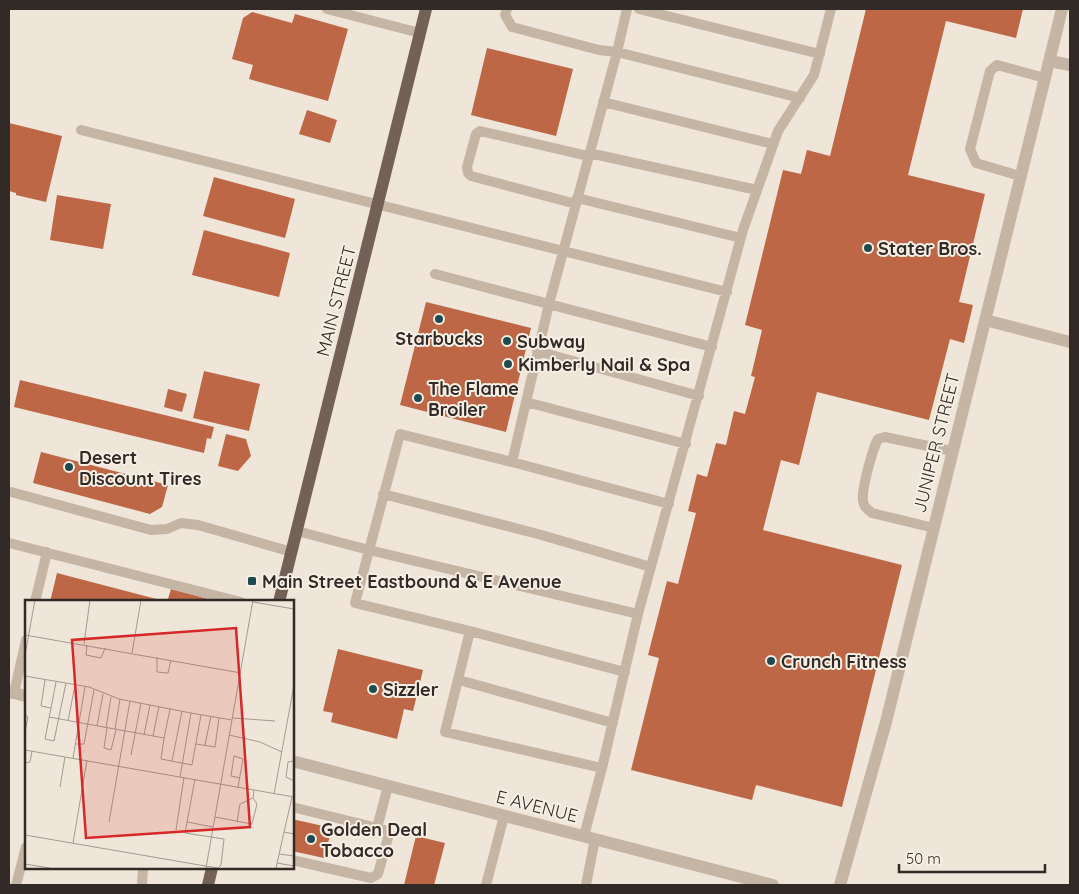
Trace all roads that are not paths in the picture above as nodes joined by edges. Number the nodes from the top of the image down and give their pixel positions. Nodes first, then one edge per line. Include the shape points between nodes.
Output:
1 (327, 9) edge
2 (426, 9) edge
3 (507, 9) edge
4 (628, 9) edge
5 (639, 9) edge
6 (831, 9) edge
7 (1062, 9) edge
8 (420, 33) junction
9 (618, 52) junction
10 (820, 54) junction
11 (1050, 61) junction
12 (1070, 65) edge
13 (1045, 78) junction
14 (800, 98) junction
15 (603, 102) junction
16 (81, 130) dead end
17 (773, 144) junction
18 (589, 155) junction
19 (1020, 176) junction
20 (757, 190) junction
21 (576, 201) junction
22 (378, 204) junction
23 (741, 238) junction
24 (563, 250) junction
25 (434, 274) dead end
26 (726, 292) junction
27 (549, 304) junction
28 (985, 320) junction
29 (1070, 342) edge
30 (712, 347) junction
31 (538, 352) junction
32 (699, 396) junction
33 (526, 402) junction
34 (686, 444) junction
35 (952, 451) junction
36 (512, 462) junction
37 (11, 492) dead end
38 (384, 494) junction
39 (669, 504) junction
40 (934, 528) junction
41 (297, 531) junction
42 (9, 543) edge
43 (368, 550) junction
44 (47, 552) junction
45 (292, 552) junction
46 (651, 567) junction
47 (35, 600) edge
48 (233, 600) edge
49 (280, 600) edge
50 (638, 614) junction
51 (470, 631) junction
52 (25, 645) edge
53 (625, 672) junction
54 (459, 680) junction
55 (16, 693) edge
56 (613, 723) junction
57 (294, 762) edge
58 (602, 768) junction
59 (388, 786) junction
60 (294, 807) edge
61 (504, 816) junction
62 (377, 828) junction
63 (590, 838) junction
64 (25, 851) edge
65 (294, 860) edge
66 (143, 869) edge
67 (212, 869) edge
68 (16, 885) edge
69 (142, 885) edge
70 (208, 885) edge
71 (486, 885) edge
72 (586, 885) edge
73 (772, 885) edge
74 (840, 885) edge

1 - 8 lane
2 - 8 main road, MAIN STREET
3 - 9 lane via 505,15 512,27
4 - 9 lane
5 - 10 lane
6 - 10 lane
7 - 11 street, JUNIPER STREET
8 - 22 main road, MAIN STREET
9 - 14 lane
9 - 15 lane
10 - 14 lane via 814,76
11 - 12 street
11 - 13 street, JUNIPER STREET
13 - 19 street, JUNIPER STREET
13 - 19 lane via 997,65 990,70 970,149 976,163
14 - 17 lane
15 - 17 lane
15 - 18 lane
16 - 22 lane
17 - 20 lane
18 - 20 lane
18 - 21 lane
18 - 21 lane via 480,131 476,134 468,173 471,176
19 - 28 street, JUNIPER STREET
20 - 23 lane
21 - 23 lane
21 - 24 lane
22 - 24 lane
22 - 41 main road, MAIN STREET
23 - 26 lane
24 - 26 lane
24 - 27 lane
25 - 27 lane
26 - 30 lane
27 - 30 lane
27 - 31 lane
28 - 29 street
28 - 35 street, JUNIPER STREET
30 - 32 lane
31 - 32 lane
31 - 33 lane
32 - 34 lane
33 - 34 lane
33 - 36 lane
34 - 39 lane
35 - 40 street, JUNIPER STREET
35 - 40 lane via 885,437 878,438 874,446 863,498 865,508 872,513
36 - 38 lane via 400,434
36 - 39 lane
37 - 45 lane via 151,530 167,529 181,523 198,525
38 - 43 lane
38 - 46 lane
39 - 46 lane
40 - 74 street, JUNIPER STREET via 886,722
41 - 43 lane
41 - 45 main road, MAIN STREET
42 - 44 lane
43 - 50 lane
43 - 51 lane via 355,603
44 - 47 lane
44 - 48 lane
45 - 49 main road, MAIN STREET
46 - 50 lane
50 - 53 lane
51 - 53 lane
51 - 54 lane
52 - 55 lane
53 - 56 lane
54 - 56 lane
54 - 58 lane via 445,732
56 - 58 lane
57 - 59 street, E AVENUE
58 - 63 lane
59 - 61 street, E AVENUE
59 - 62 lane
60 - 62 lane
61 - 63 street, E AVENUE
61 - 71 lane
62 - 65 lane via 389,834 378,874 371,878
63 - 72 lane
63 - 73 street, E AVENUE
64 - 68 lane
66 - 69 lane
67 - 70 main road

